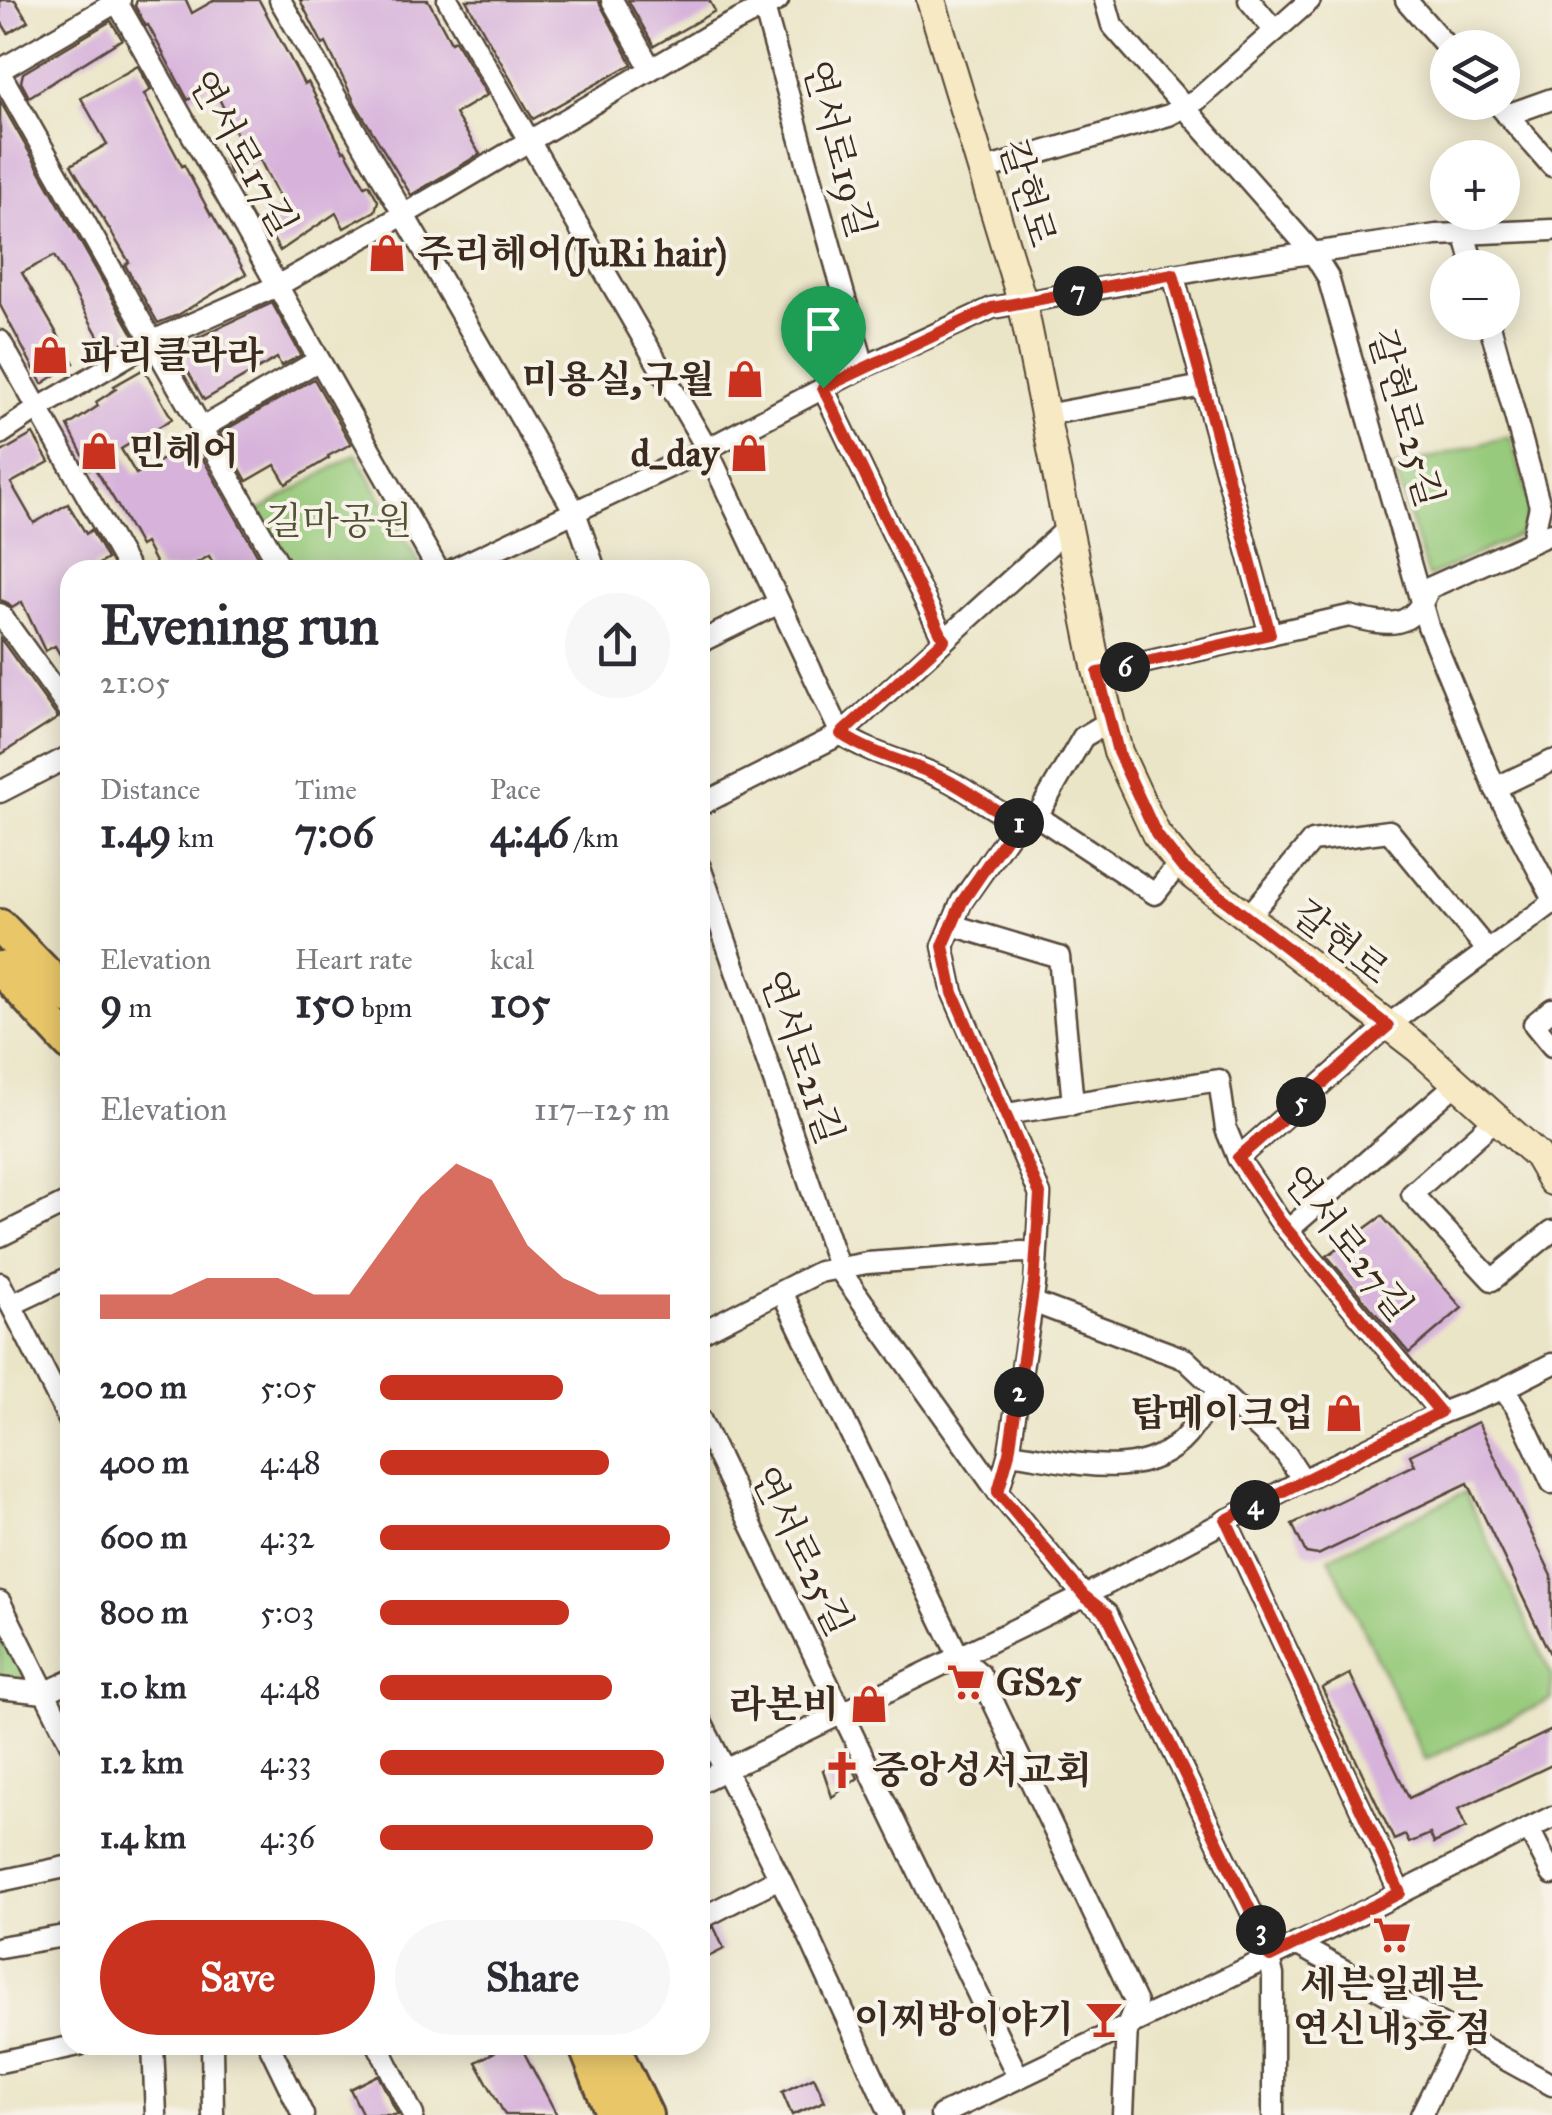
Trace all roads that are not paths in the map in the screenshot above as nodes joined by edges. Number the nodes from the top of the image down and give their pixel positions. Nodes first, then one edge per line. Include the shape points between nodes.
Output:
1 (280, 0) edge
2 (448, 0) edge
3 (612, 0) edge
4 (931, 0) edge
5 (1105, 0) edge
6 (1249, 0) edge
7 (1310, 0) edge
8 (1406, 0) edge
9 (119, 1) edge
10 (768, 2) edge
11 (1432, 30) edge
12 (1274, 31) junction
13 (651, 70) junction
14 (0, 71) edge
15 (1552, 99) edge
16 (1520, 105) edge
17 (1184, 107) junction
18 (1512, 120) edge
19 (528, 142) junction
20 (1552, 166) edge
21 (982, 170) junction
22 (405, 214) junction
23 (1552, 230) edge
24 (1464, 234) junction
25 (1469, 250) edge
26 (1313, 253) junction
27 (1173, 274) junction
28 (277, 286) junction
29 (1022, 301) junction
30 (1494, 340) edge
31 (0, 341) edge
32 (154, 341) junction
33 (319, 360) junction
34 (864, 367) junction
35 (1203, 386) junction
36 (823, 388) junction
37 (40, 408) junction
38 (1045, 415) junction
39 (202, 428) junction
40 (0, 434) edge
41 (706, 450) junction
42 (575, 512) junction
43 (1068, 528) junction
44 (1552, 534) edge
45 (1532, 542) junction
46 (124, 560) edge
47 (276, 560) edge
48 (432, 560) edge
49 (473, 560) edge
50 (592, 560) edge
51 (779, 603) junction
52 (1422, 606) junction
53 (0, 614) edge
54 (1270, 634) junction
55 (710, 637) edge
56 (944, 640) junction
57 (1098, 673) junction
58 (60, 697) edge
59 (1110, 721) junction
60 (841, 734) junction
61 (60, 761) edge
62 (1552, 761) edge
63 (1495, 788) junction
64 (0, 792) edge
65 (710, 800) edge
66 (1030, 820) junction
67 (1180, 863) junction
68 (1552, 900) edge
69 (710, 913) edge
70 (1248, 917) junction
71 (952, 925) junction
72 (0, 926) edge
73 (1488, 951) junction
74 (0, 968) edge
75 (60, 988) edge
76 (1552, 1009) edge
77 (1388, 1026) junction
78 (60, 1033) edge
79 (1552, 1046) edge
80 (1457, 1083) junction
81 (1073, 1104) junction
82 (1006, 1114) junction
83 (1497, 1118) junction
84 (1238, 1158) junction
85 (1552, 1182) edge
86 (60, 1206) edge
87 (1288, 1230) junction
88 (1552, 1231) edge
89 (0, 1236) edge
90 (1036, 1253) junction
91 (839, 1268) junction
92 (60, 1281) edge
93 (0, 1283) edge
94 (782, 1292) junction
95 (1032, 1302) junction
96 (12, 1305) junction
97 (710, 1328) edge
98 (1552, 1364) edge
99 (1503, 1389) junction
100 (1218, 1390) junction
101 (60, 1402) edge
102 (1440, 1412) junction
103 (710, 1440) edge
104 (1009, 1453) junction
105 (1303, 1480) junction
106 (1552, 1482) edge
107 (998, 1492) junction
108 (1226, 1520) junction
109 (1084, 1596) junction
110 (0, 1602) edge
111 (958, 1654) junction
112 (60, 1686) edge
113 (0, 1688) edge
114 (44, 1693) junction
115 (840, 1713) junction
116 (60, 1724) edge
117 (710, 1741) edge
118 (724, 1770) junction
119 (710, 1777) edge
120 (1552, 1817) edge
121 (1529, 1828) junction
122 (60, 1868) edge
123 (1552, 1874) edge
124 (778, 1878) junction
125 (0, 1881) edge
126 (1400, 1893) junction
127 (710, 1914) edge
128 (60, 1937) edge
129 (1296, 1944) junction
130 (0, 1947) edge
131 (1270, 1957) junction
132 (1126, 2026) junction
133 (1460, 2036) junction
134 (60, 2049) edge
135 (153, 2055) edge
136 (212, 2055) edge
137 (274, 2055) edge
138 (383, 2055) edge
139 (589, 2055) edge
140 (617, 2055) edge
141 (0, 2062) edge
142 (1018, 2077) junction
143 (1552, 2084) edge
144 (156, 2115) edge
145 (213, 2115) edge
146 (303, 2115) edge
147 (412, 2115) edge
148 (613, 2115) edge
149 (646, 2115) edge
150 (891, 2115) edge
151 (941, 2115) edge
152 (1123, 2115) edge
153 (1273, 2115) edge
154 (1421, 2115) edge

1 - 22 street
2 - 19 street
3 - 13 street
4 - 21 main road, 갈현로
5 - 17 street, 갈현로25길 via 1112,26
6 - 12 street
7 - 12 street
8 - 11 street
9 - 14 street, 연서로17길
9 - 28 street, 연서로17길
10 - 13 street, 연서로19길
10 - 34 street, 연서로19길
12 - 17 street
13 - 19 street, 연서로19길
14 - 32 street, 연서로17길
15 - 16 street
17 - 21 street
17 - 26 street, 갈현로25길
18 - 20 street
19 - 22 street, 연서로19길
19 - 41 street
21 - 29 main road, 갈현로
22 - 28 street, 연서로19길
22 - 42 street
23 - 24 street
24 - 25 street
24 - 26 street
26 - 27 street
26 - 52 street, 갈현로25길 via 1328,277
27 - 29 street
27 - 35 street
28 - 32 street, 연서로19길
28 - 33 street
29 - 34 street via 992,308
29 - 38 main road, 갈현로
30 - 45 street via 1540,506
31 - 37 street
32 - 37 street, 연서로19길
32 - 39 street
33 - 39 street
33 - 48 street
34 - 36 street
35 - 38 street
35 - 54 street
36 - 41 street
36 - 56 street
37 - 40 street, 연서로19길
37 - 46 street
38 - 43 main road, 갈현로
39 - 47 street
41 - 42 street
41 - 51 street
42 - 49 street
42 - 50 street
43 - 56 street
43 - 57 main road, 갈현로
44 - 45 street
45 - 52 street via 1429,588
51 - 55 street
51 - 60 street
52 - 54 street via 1408,620 1379,624 1349,616
52 - 63 street, 갈현로25길
53 - 58 street
54 - 57 street
56 - 60 street
57 - 59 main road, 갈현로
59 - 66 street via 1084,738
59 - 67 main road, 갈현로 via 1152,826
60 - 65 street
60 - 66 street via 948,780 1001,815
61 - 64 street
62 - 63 street
63 - 68 street, 갈현로25길
66 - 67 street via 1155,894
66 - 71 street via 1010,832
67 - 70 main road, 갈현로
68 - 73 street
69 - 91 street, 연서로21길
70 - 73 street, 갈현로 via 1312,841 1388,832
70 - 77 main road, 갈현로
71 - 81 street via 1059,957
71 - 82 street via 943,946 953,993
72 - 75 main road
73 - 77 street
74 - 78 main road
76 - 79 street via 1534,1024
77 - 80 main road, 갈현로
77 - 84 street, 갈현로
80 - 83 main road, 갈현로
80 - 87 street
81 - 82 street, 연서로27길
81 - 84 street, 연서로27길 via 1219,1080
82 - 90 street via 1040,1194
83 - 85 main road, 갈현로 via 1537,1155
83 - 88 street via 1412,1194 1492,1280
84 - 87 street, 연서로27길
86 - 89 street
87 - 102 street, 연서로27길
90 - 91 street
90 - 95 street
91 - 94 street
91 - 107 street
92 - 96 street
93 - 96 street
94 - 97 street
94 - 111 street
95 - 100 street via 1185,1358
95 - 104 street
96 - 101 street
98 - 99 street
99 - 102 street
99 - 106 street
100 - 104 street via 1184,1438 1154,1460 1111,1467
100 - 105 street via 1286,1454
102 - 105 street
103 - 115 street, 연서로25길
104 - 107 street
105 - 108 street
107 - 109 street
108 - 109 street
108 - 126 street
109 - 111 street
109 - 131 street via 1107,1614
110 - 114 street
111 - 115 street
111 - 132 street via 980,1674 1136,2003
112 - 114 street
113 - 114 street
114 - 116 street
115 - 118 street
115 - 142 street
117 - 118 street
118 - 119 street
118 - 124 street
120 - 121 street
121 - 123 street
121 - 126 street
122 - 125 street
124 - 127 street
124 - 150 street
126 - 129 street
128 - 130 street
129 - 131 street
129 - 133 street
131 - 132 street
131 - 153 street
132 - 142 street
132 - 152 street
133 - 143 street
133 - 154 street
134 - 141 street
135 - 144 street
136 - 145 street
137 - 146 street
138 - 147 street
139 - 148 main road
140 - 149 main road
142 - 151 street

